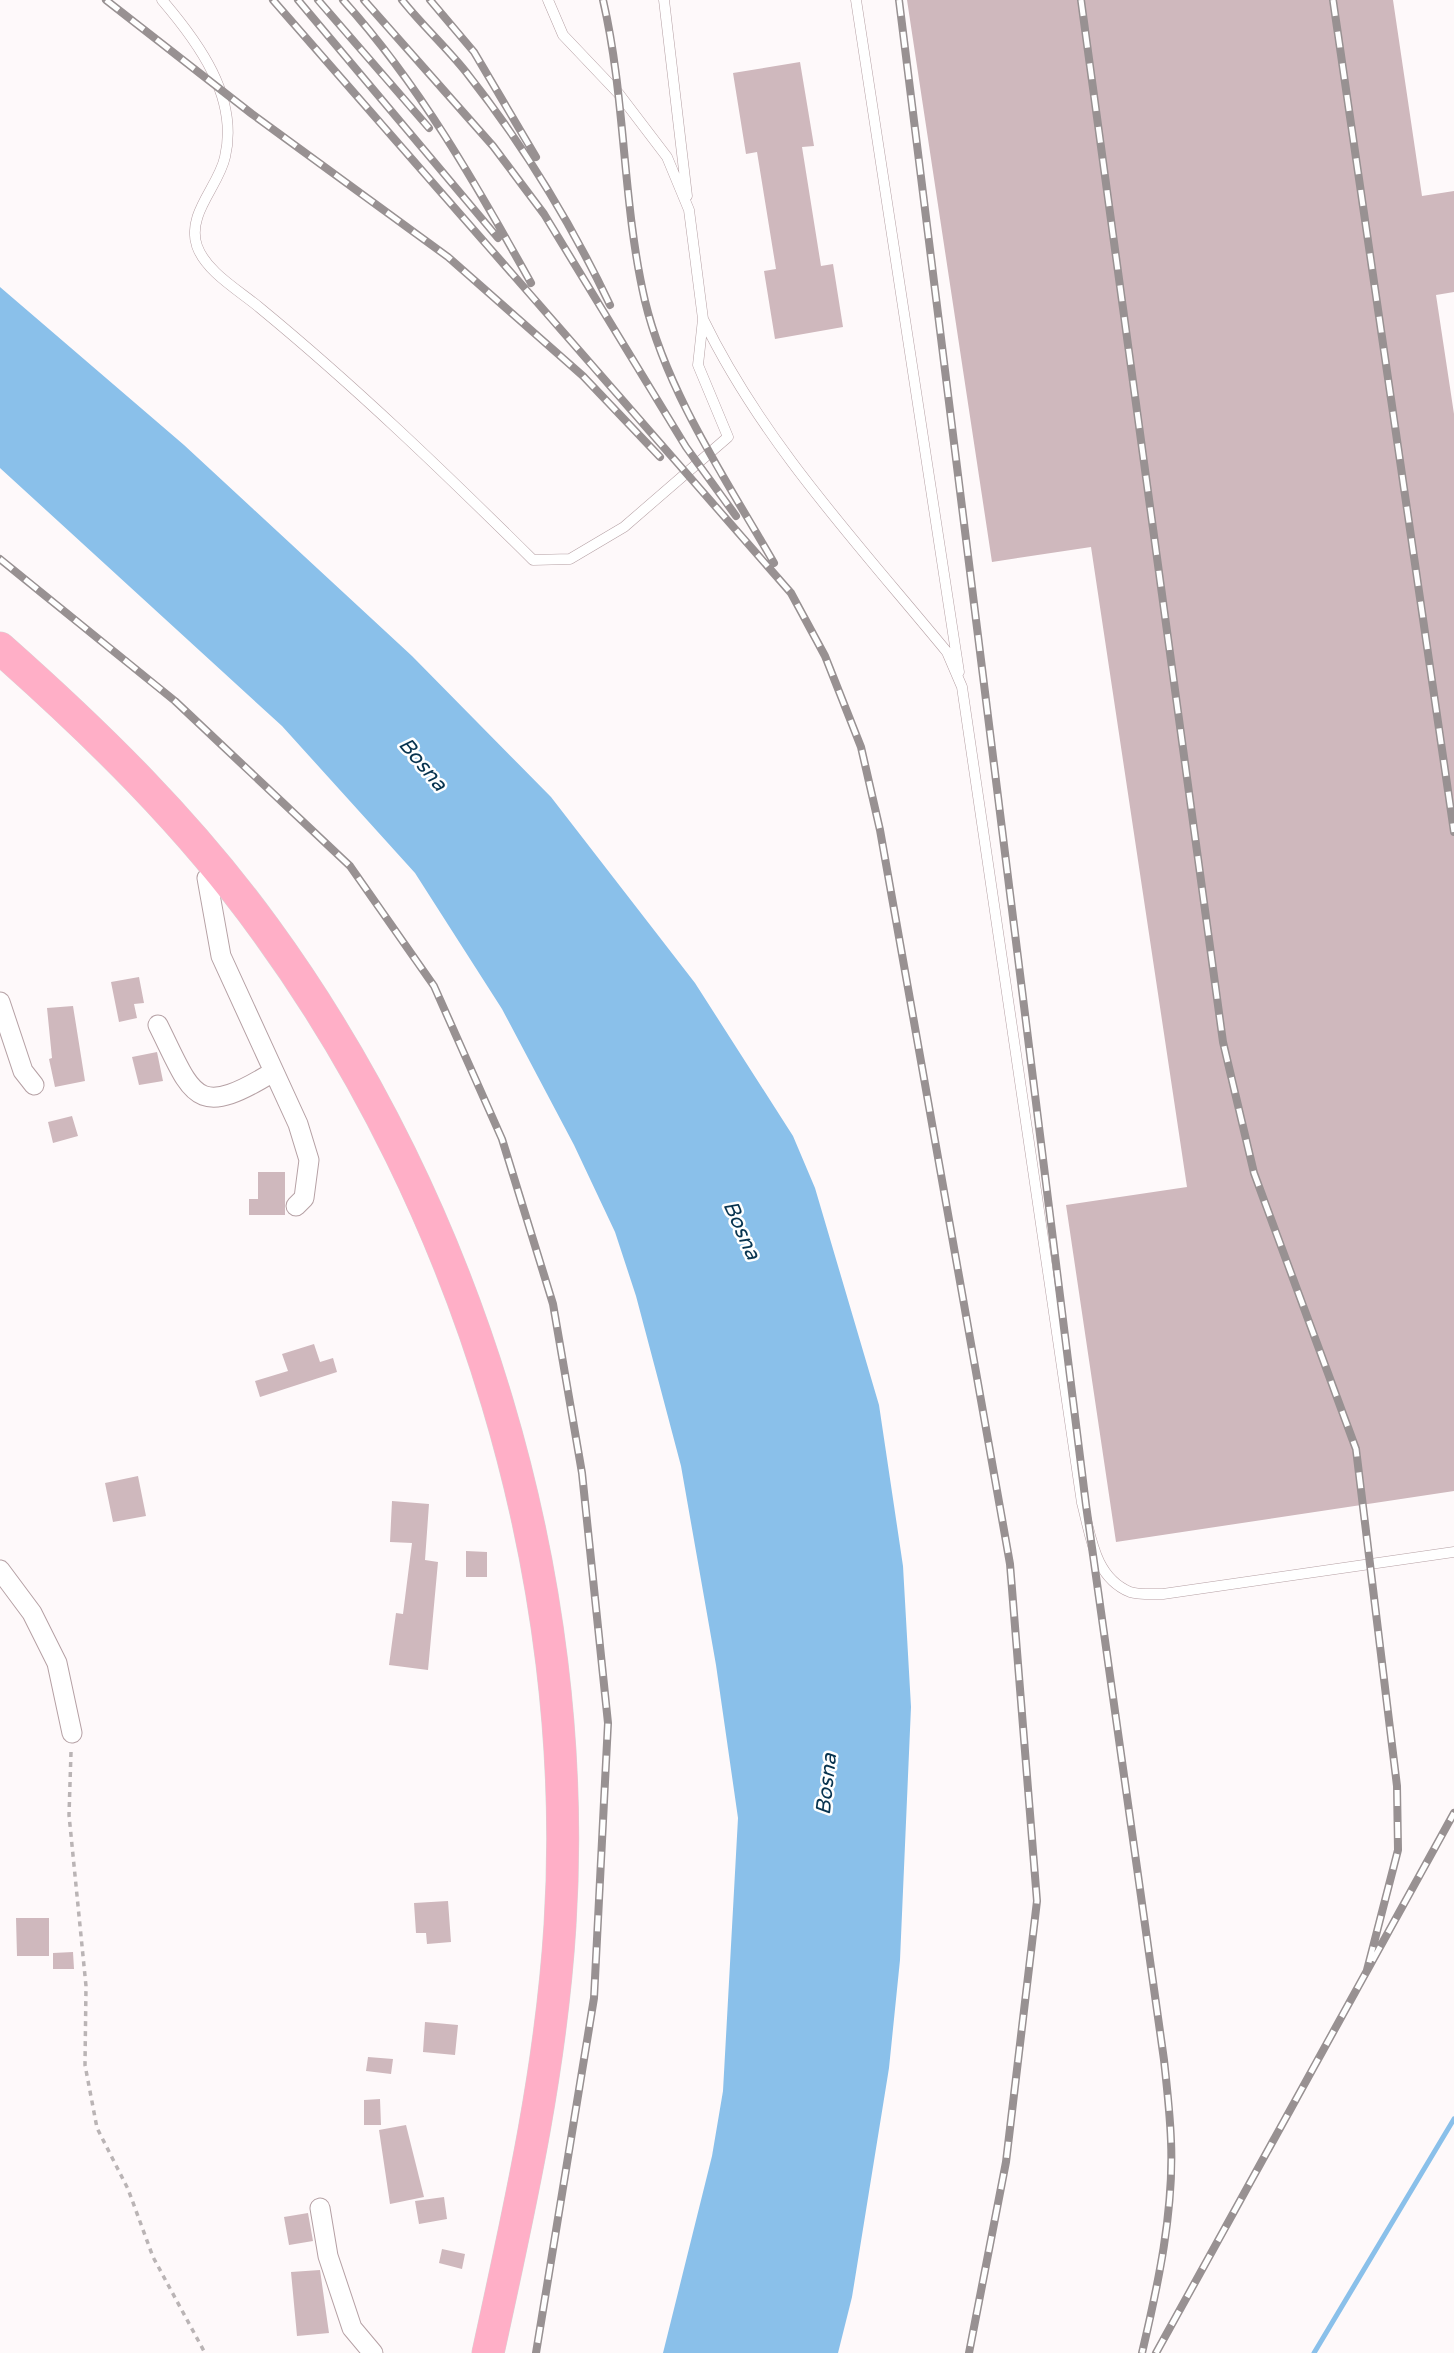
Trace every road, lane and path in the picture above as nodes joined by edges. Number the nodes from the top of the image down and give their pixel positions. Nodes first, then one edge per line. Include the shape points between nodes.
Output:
1 (162, 0) edge
2 (548, 0) edge
3 (664, 0) edge
4 (856, 0) edge
5 (689, 210) junction
6 (703, 318) junction
7 (0, 648) edge
8 (962, 687) junction
9 (217, 869) junction
10 (1, 1012) edge
11 (158, 1025) dead end
12 (273, 1072) junction
13 (34, 1085) dead end
14 (296, 1206) dead end
15 (1454, 1552) edge
16 (0, 1570) edge
17 (72, 1733) joint
18 (320, 2208) dead end
19 (205, 2353) edge
20 (373, 2353) edge
21 (488, 2353) edge

1 - 6 lane via 189,31 221,92 225,157 194,234 206,263 326,362 533,560 570,559 624,527 727,438 698,365
2 - 5 lane via 563,34 619,94 667,157
3 - 5 lane
4 - 8 lane
5 - 6 lane
6 - 8 lane via 752,408 947,652
7 - 9 main road via 94,732
8 - 15 lane via 1082,1503 1099,1565 1110,1579 1131,1592 1163,1594
9 - 12 street via 207,878 221,956
9 - 21 main road via 265,929 336,1034 396,1145 452,1272 526,1504 548,1634 562,1792 561,1922 533,2151
10 - 13 street via 23,1071
11 - 12 street via 191,1090 202,1097 230,1096
12 - 14 street via 309,1160 304,1198
16 - 17 street via 32,1613 57,1663
17 - 19 path via 69,1815 86,1986 85,2065 97,2128 128,2189 153,2257
18 - 20 street via 328,2256 352,2328

